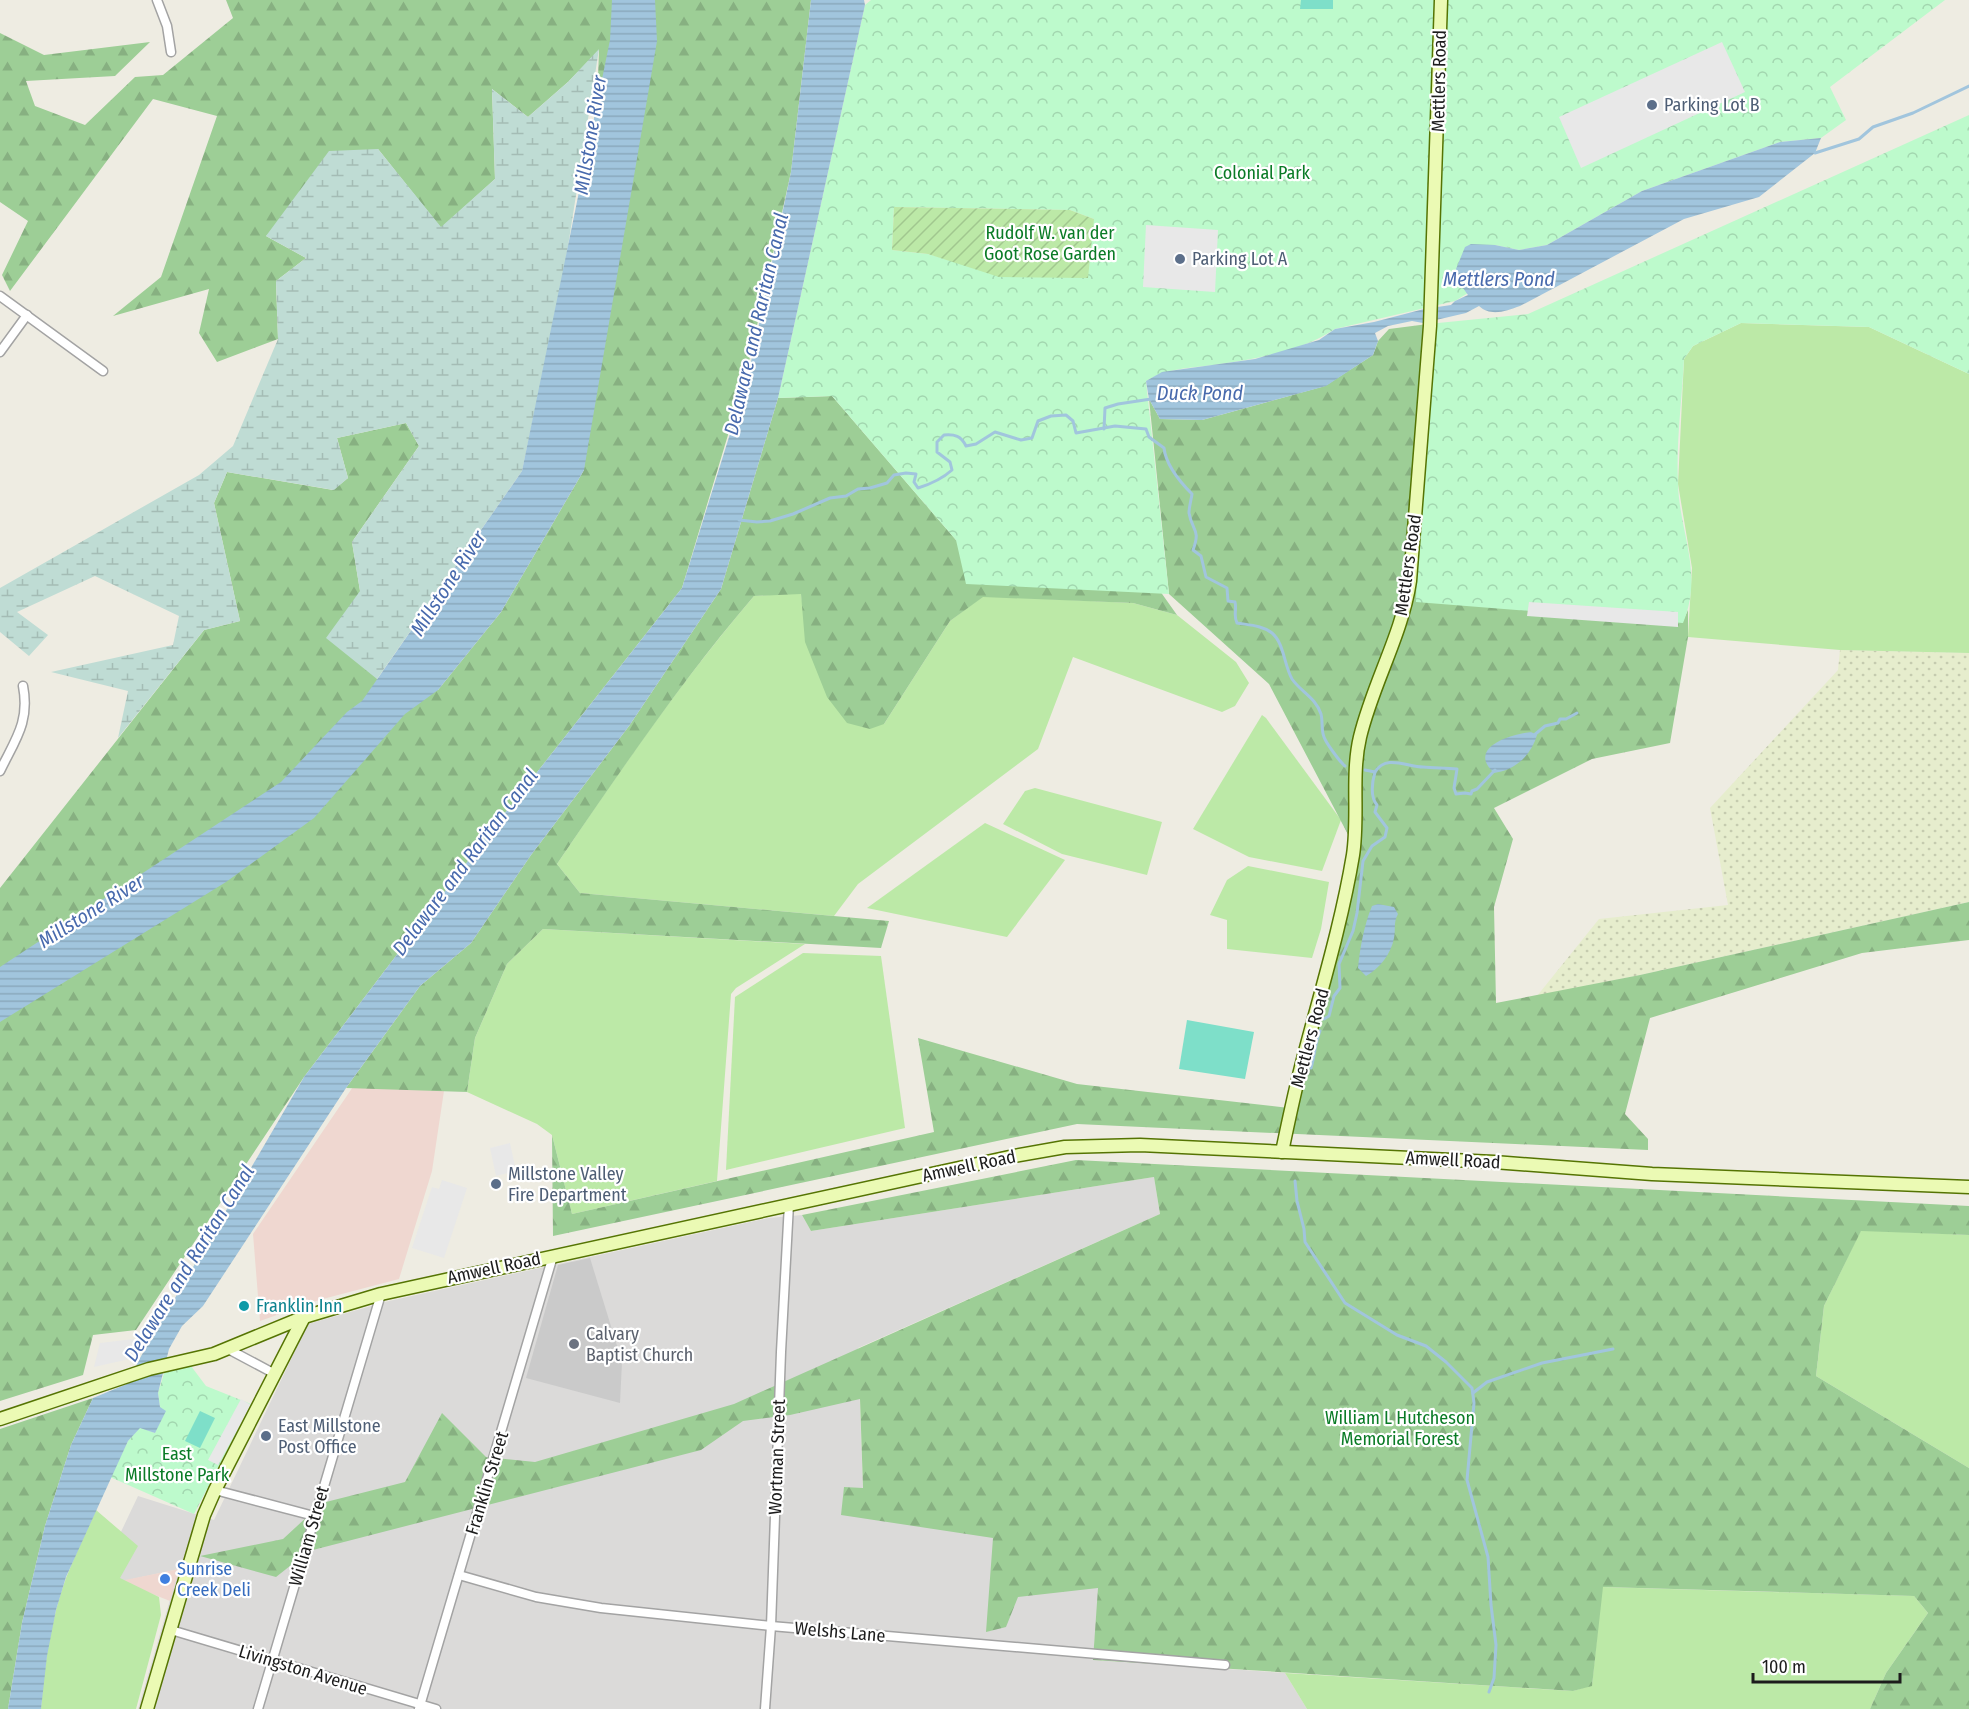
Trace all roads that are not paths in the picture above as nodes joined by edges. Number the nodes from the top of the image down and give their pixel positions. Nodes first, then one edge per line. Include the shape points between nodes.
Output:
1 (157, 0) edge
2 (1442, 0) edge
3 (171, 52) dead end
4 (0, 296) edge
5 (27, 315) junction
6 (0, 352) edge
7 (104, 371) dead end
8 (22, 686) dead end
9 (0, 771) edge
10 (1282, 1152) junction
11 (1969, 1187) edge
12 (789, 1204) junction
13 (553, 1256) junction
14 (381, 1294) junction
15 (304, 1317) junction
16 (228, 1349) junction
17 (275, 1374) junction
18 (0, 1419) edge
19 (215, 1490) junction
20 (314, 1516) junction
21 (459, 1575) junction
22 (771, 1626) junction
23 (171, 1630) junction
24 (272, 1661) junction
25 (1226, 1665) dead end
26 (419, 1707) edge
27 (147, 1709) edge
28 (258, 1709) edge
29 (436, 1709) edge
30 (765, 1709) edge

1 - 3 street
2 - 10 main road, Mettlers Road via 1430,326 1406,604 1360,740 1352,857
4 - 5 street
5 - 6 street
5 - 7 street
8 - 9 street via 25,718
10 - 11 main road, Amwell Road via 1652,1174
10 - 12 main road, Amwell Road via 1140,1145 1065,1147
12 - 13 main road, Amwell Road
12 - 22 street, Wortman Street
13 - 14 main road, Amwell Road
13 - 21 street, Franklin Street
14 - 15 main road, Amwell Road
14 - 20 street, William Street
15 - 16 main road, Amwell Road
15 - 17 main road
16 - 17 street
16 - 18 main road, Amwell Road via 162,1365
17 - 19 main road
19 - 20 street
19 - 23 main road
20 - 24 street, William Street
21 - 22 street, Welshs Lane via 569,1604
21 - 26 street, Franklin Street
22 - 25 street, Welshs Lane
22 - 30 street, Wortman Street
23 - 24 street, Livingston Avenue
23 - 27 main road
24 - 26 street, Livingston Avenue
24 - 28 street, William Street
26 - 29 street, Livingston Avenue

